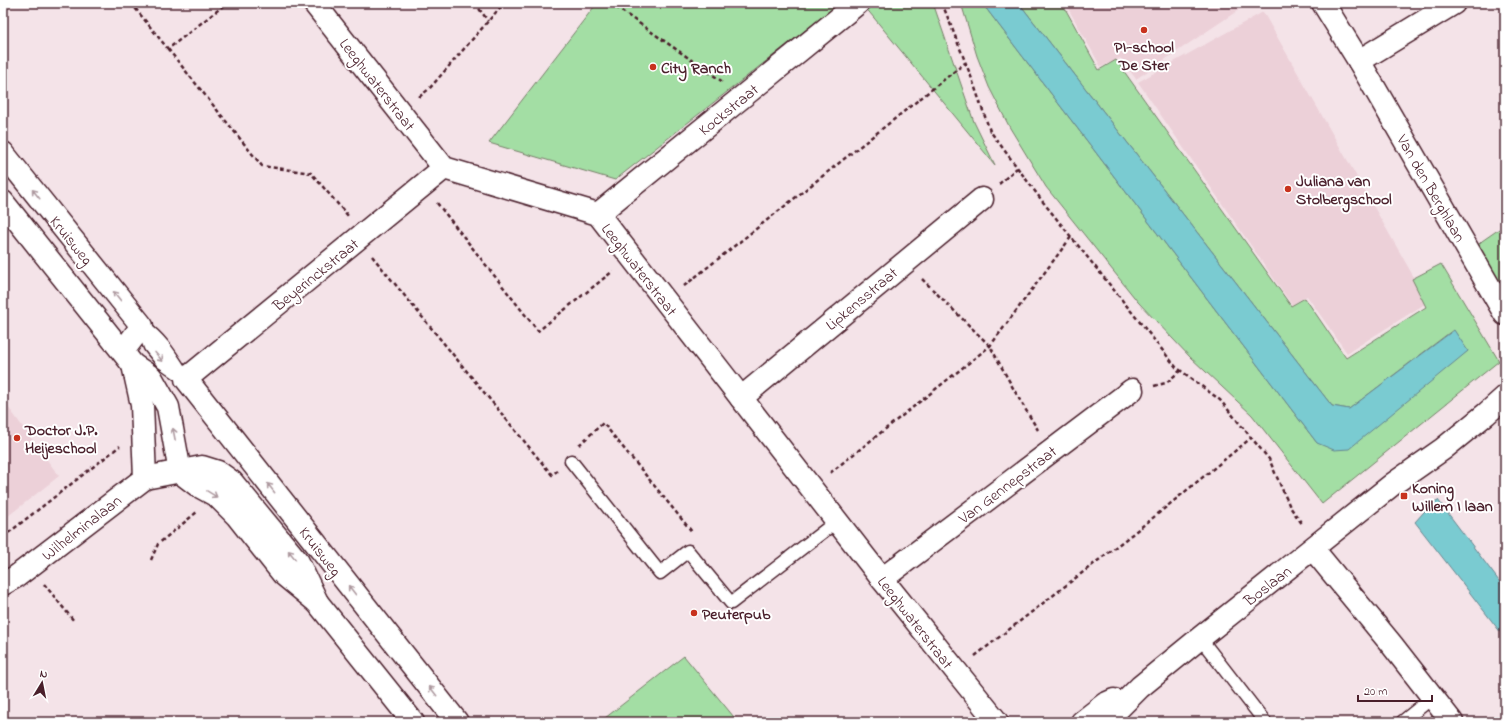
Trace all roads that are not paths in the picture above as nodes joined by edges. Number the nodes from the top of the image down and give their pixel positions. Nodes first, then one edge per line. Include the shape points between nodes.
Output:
1 (314, 3) edge
2 (858, 3) edge
3 (1323, 3) edge
4 (1444, 5) edge
5 (1359, 62) junction
6 (3, 153) edge
7 (444, 168) junction
8 (982, 199) dead end
9 (3, 202) edge
10 (598, 214) junction
11 (1505, 314) edge
12 (142, 326) junction
13 (128, 358) junction
14 (186, 379) junction
15 (1132, 390) road end
16 (1505, 392) edge
17 (1505, 396) edge
18 (741, 398) junction
19 (571, 462) road end
20 (180, 472) junction
21 (145, 478) junction
22 (1393, 484) junction
23 (837, 521) junction
24 (1316, 547) junction
25 (17, 576) edge
26 (882, 579) junction
27 (3, 597) edge
28 (317, 602) junction
29 (1200, 638) junction
30 (1140, 687) junction
31 (1433, 697) junction
32 (412, 722) edge
33 (457, 722) edge
34 (997, 722) edge
35 (1082, 722) edge
36 (1103, 722) edge
37 (1265, 722) edge
38 (1402, 722) edge
39 (1452, 722) edge

1 - 7 street, Leeghwaterstraat
2 - 10 street, Kockstraat
3 - 5 street, Van den Berghlaan
4 - 5 street
5 - 11 street, Van den Berghlaan
12 -> 6 street, Kruisweg
7 - 10 street, Leeghwaterstraat
7 - 14 street, Beyerinckstraat
8 - 18 street, Lipkensstraat
9 - 13 street, Kruisweg
10 - 18 street, Leeghwaterstraat
12 - 13 street
12 - 14 lane, Kruisweg via 152,333 170,354
20 -> 13 street, Kruisweg via 168,407 151,377
13 - 21 street, Kruisweg via 142,405
33 -> 14 street, Kruisweg
15 - 26 street, Van Gennepstraat
16 - 22 street, Boslaan via 1478,405 1434,440
17 - 22 street, Boslaan via 1443,450
18 - 23 street, Leeghwaterstraat
19 - 23 lane via 660,573 688,551 731,603
20 - 21 street
20 -> 28 street, Kruisweg via 217,496 237,516 283,574
28 -> 20 street, Kruisweg via 298,562 232,482 218,472 202,467
21 - 25 street, Wilhelminalaan
22 - 24 street, Boslaan
23 - 26 street, Leeghwaterstraat
24 - 29 street, Boslaan
24 - 31 street
25 - 27 street, Wilhelminalaan
26 - 34 street, Leeghwaterstraat
28 - 32 street, Kruisweg
29 - 30 street, Boslaan
29 - 37 lane
30 - 35 street, Boslaan via 1105,704
30 - 36 street, Boslaan
31 - 38 lane
31 - 39 street

